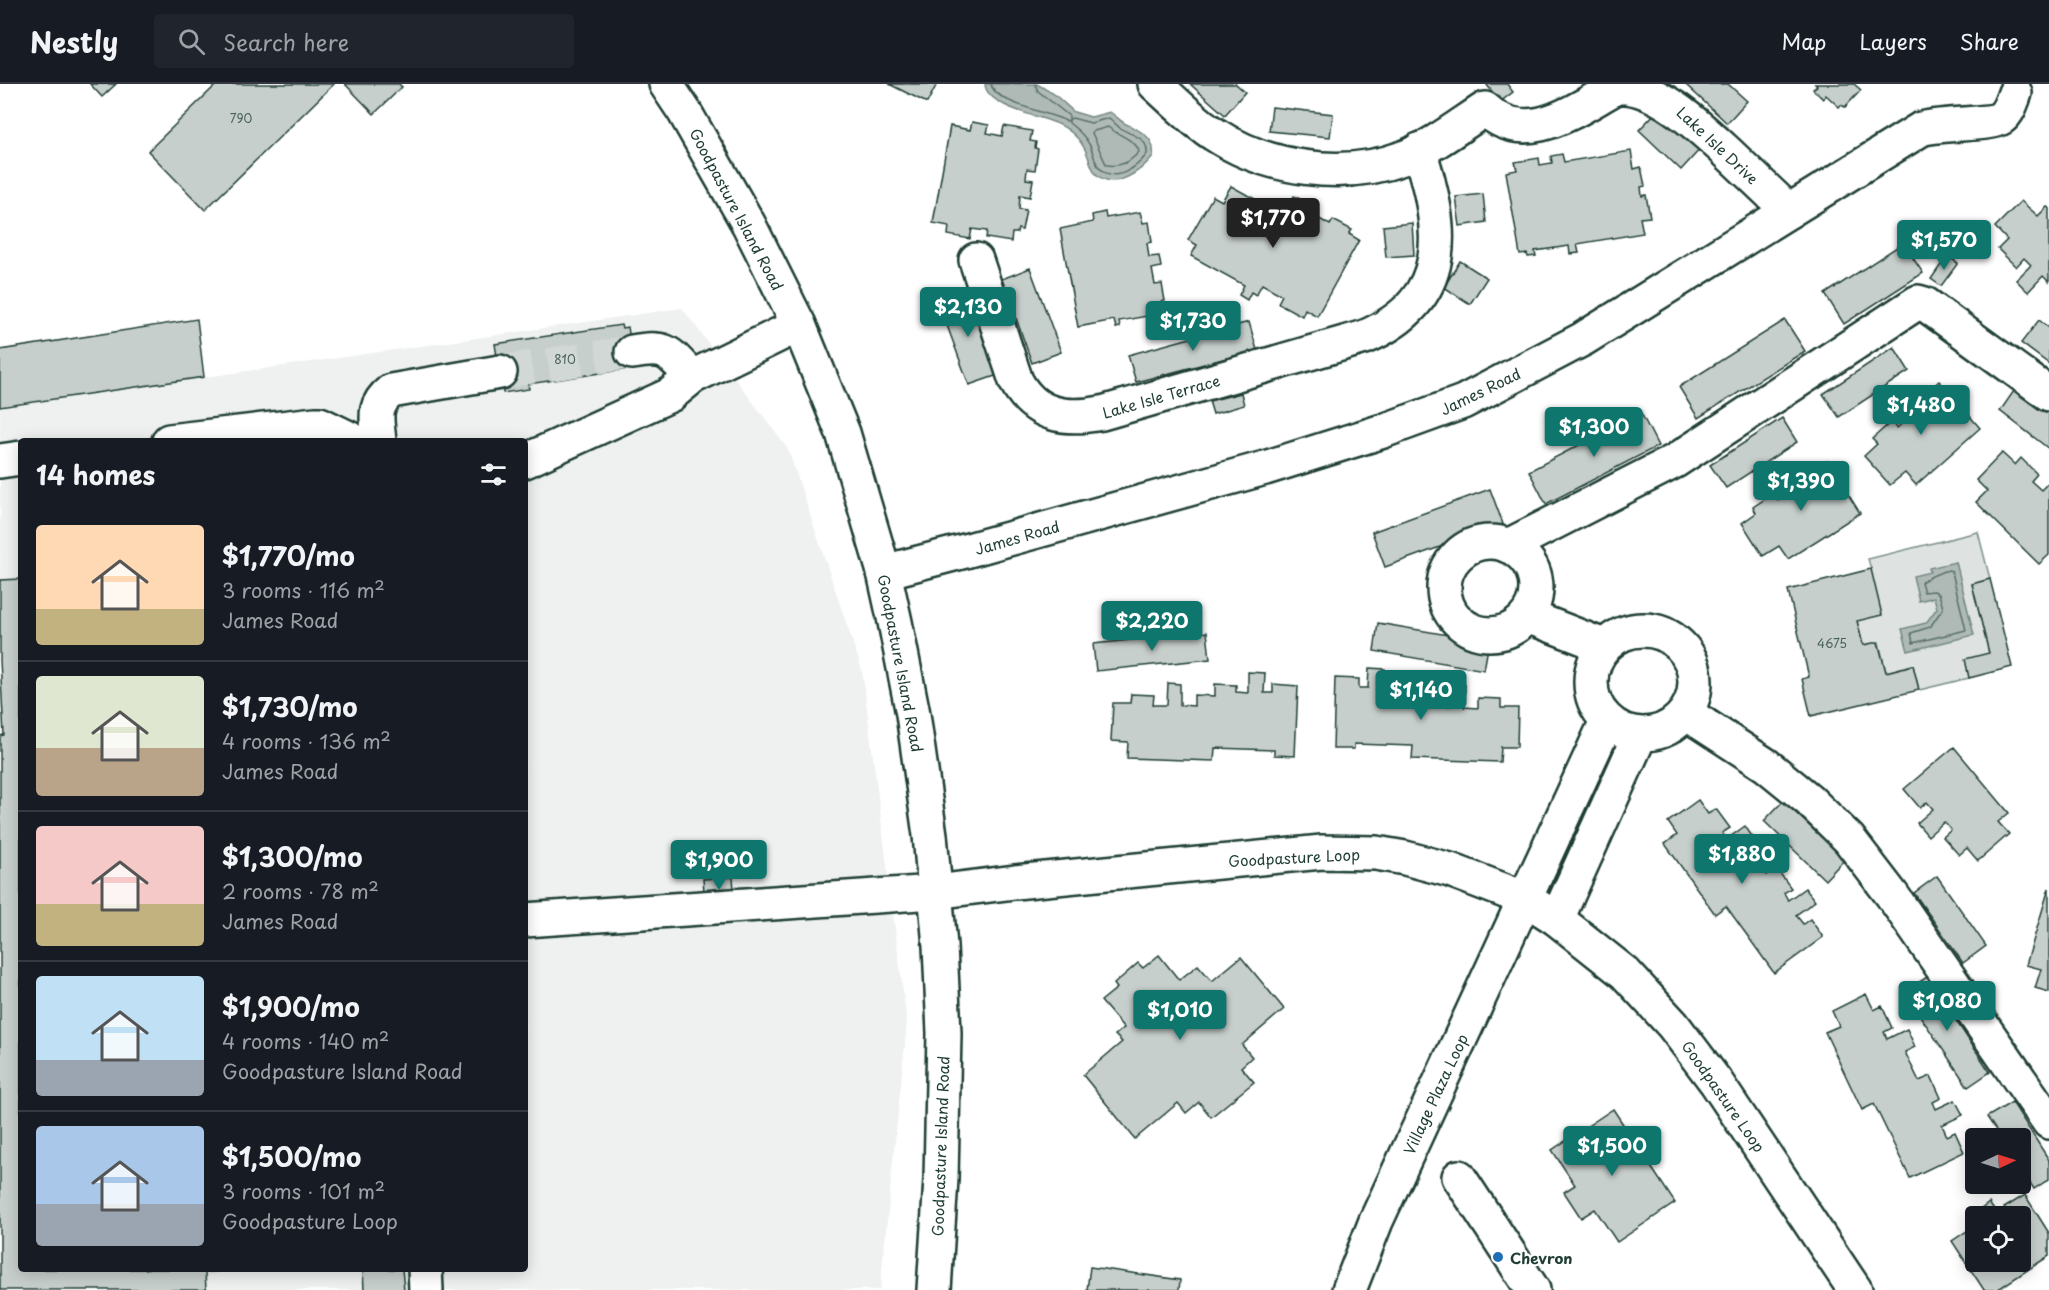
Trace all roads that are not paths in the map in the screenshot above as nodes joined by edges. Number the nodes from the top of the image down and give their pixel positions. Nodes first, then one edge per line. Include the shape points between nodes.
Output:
1 (666, 84) edge
2 (1155, 84) edge
3 (2015, 93) dead end
4 (1419, 150) junction
5 (1789, 211) junction
6 (976, 260) dead end
7 (799, 325) junction
8 (632, 352) tunnel mouth
9 (500, 372) tunnel mouth
10 (692, 377) junction
11 (2049, 394) edge
12 (195, 438) edge
13 (349, 438) edge
14 (379, 438) edge
15 (18, 458) edge
16 (528, 460) edge
17 (0, 461) edge
18 (1508, 546) junction
19 (884, 572) junction
20 (1527, 616) junction
21 (1604, 646) junction
22 (1686, 713) junction
23 (1607, 722) junction
24 (1640, 735) junction
25 (935, 892) junction
26 (1526, 899) junction
27 (1557, 919) junction
28 (528, 921) edge
29 (2049, 1122) edge
30 (1459, 1177) dead end
31 (424, 1272) edge
32 (426, 1290) edge
33 (934, 1290) edge
34 (1349, 1290) edge
35 (1533, 1290) edge
36 (1855, 1290) edge

1 - 7 street, Goodpasture Island Road via 749,225
2 - 4 street, Lake Isle Drive via 1212,133 1280,162 1300,167 1354,168 1401,159
3 - 5 street, James Road via 2000,119 1921,129
4 - 5 street, Lake Isle Drive via 1485,109 1502,122 1543,124 1617,87 1631,85 1650,90 1683,111
4 - 6 street, Lake Isle Terrace via 1434,203 1437,243 1427,283 1404,315 1365,338 1102,413 1053,413 1027,398 1016,381
5 - 19 street, James Road via 1583,339 1463,402 1265,468
7 - 10 street
7 - 19 street, Goodpasture Island Road via 843,433
8 - 10 street via 660,349
9 - 14 street via 391,391 378,403
10 - 16 street via 670,395
11 - 18 street via 1918,302 1675,461
12 - 13 street via 320,424
15 - 17 street
18 - 20 street via 1522,554 1532,570 1535,602
18 - 20 street via 1492,542 1462,551 1450,563 1444,578 1446,606 1455,620 1483,635 1516,628
19 - 25 street, Goodpasture Island Road via 913,714
20 - 21 street
21 - 22 street via 1618,635 1636,630 1654,630 1681,645 1696,678 1694,696
21 - 23 street via 1594,662 1591,689 1596,707
22 - 24 street via 1675,725 1659,733
22 - 29 street via 1766,765 1849,840
23 - 24 street via 1622,732
23 - 26 street, Village Plaza Loop
24 - 27 street
25 - 26 street, Goodpasture Loop via 1323,852 1405,858 1450,870
25 - 28 street, Goodpasture Loop
25 - 33 street, Goodpasture Island Road via 944,1033
26 - 27 street, Goodpasture Loop
26 - 34 street, Village Plaza Loop via 1376,1221
27 - 36 street, Goodpasture Loop via 1625,974 1673,1025 1716,1082
30 - 35 street
31 - 32 street

